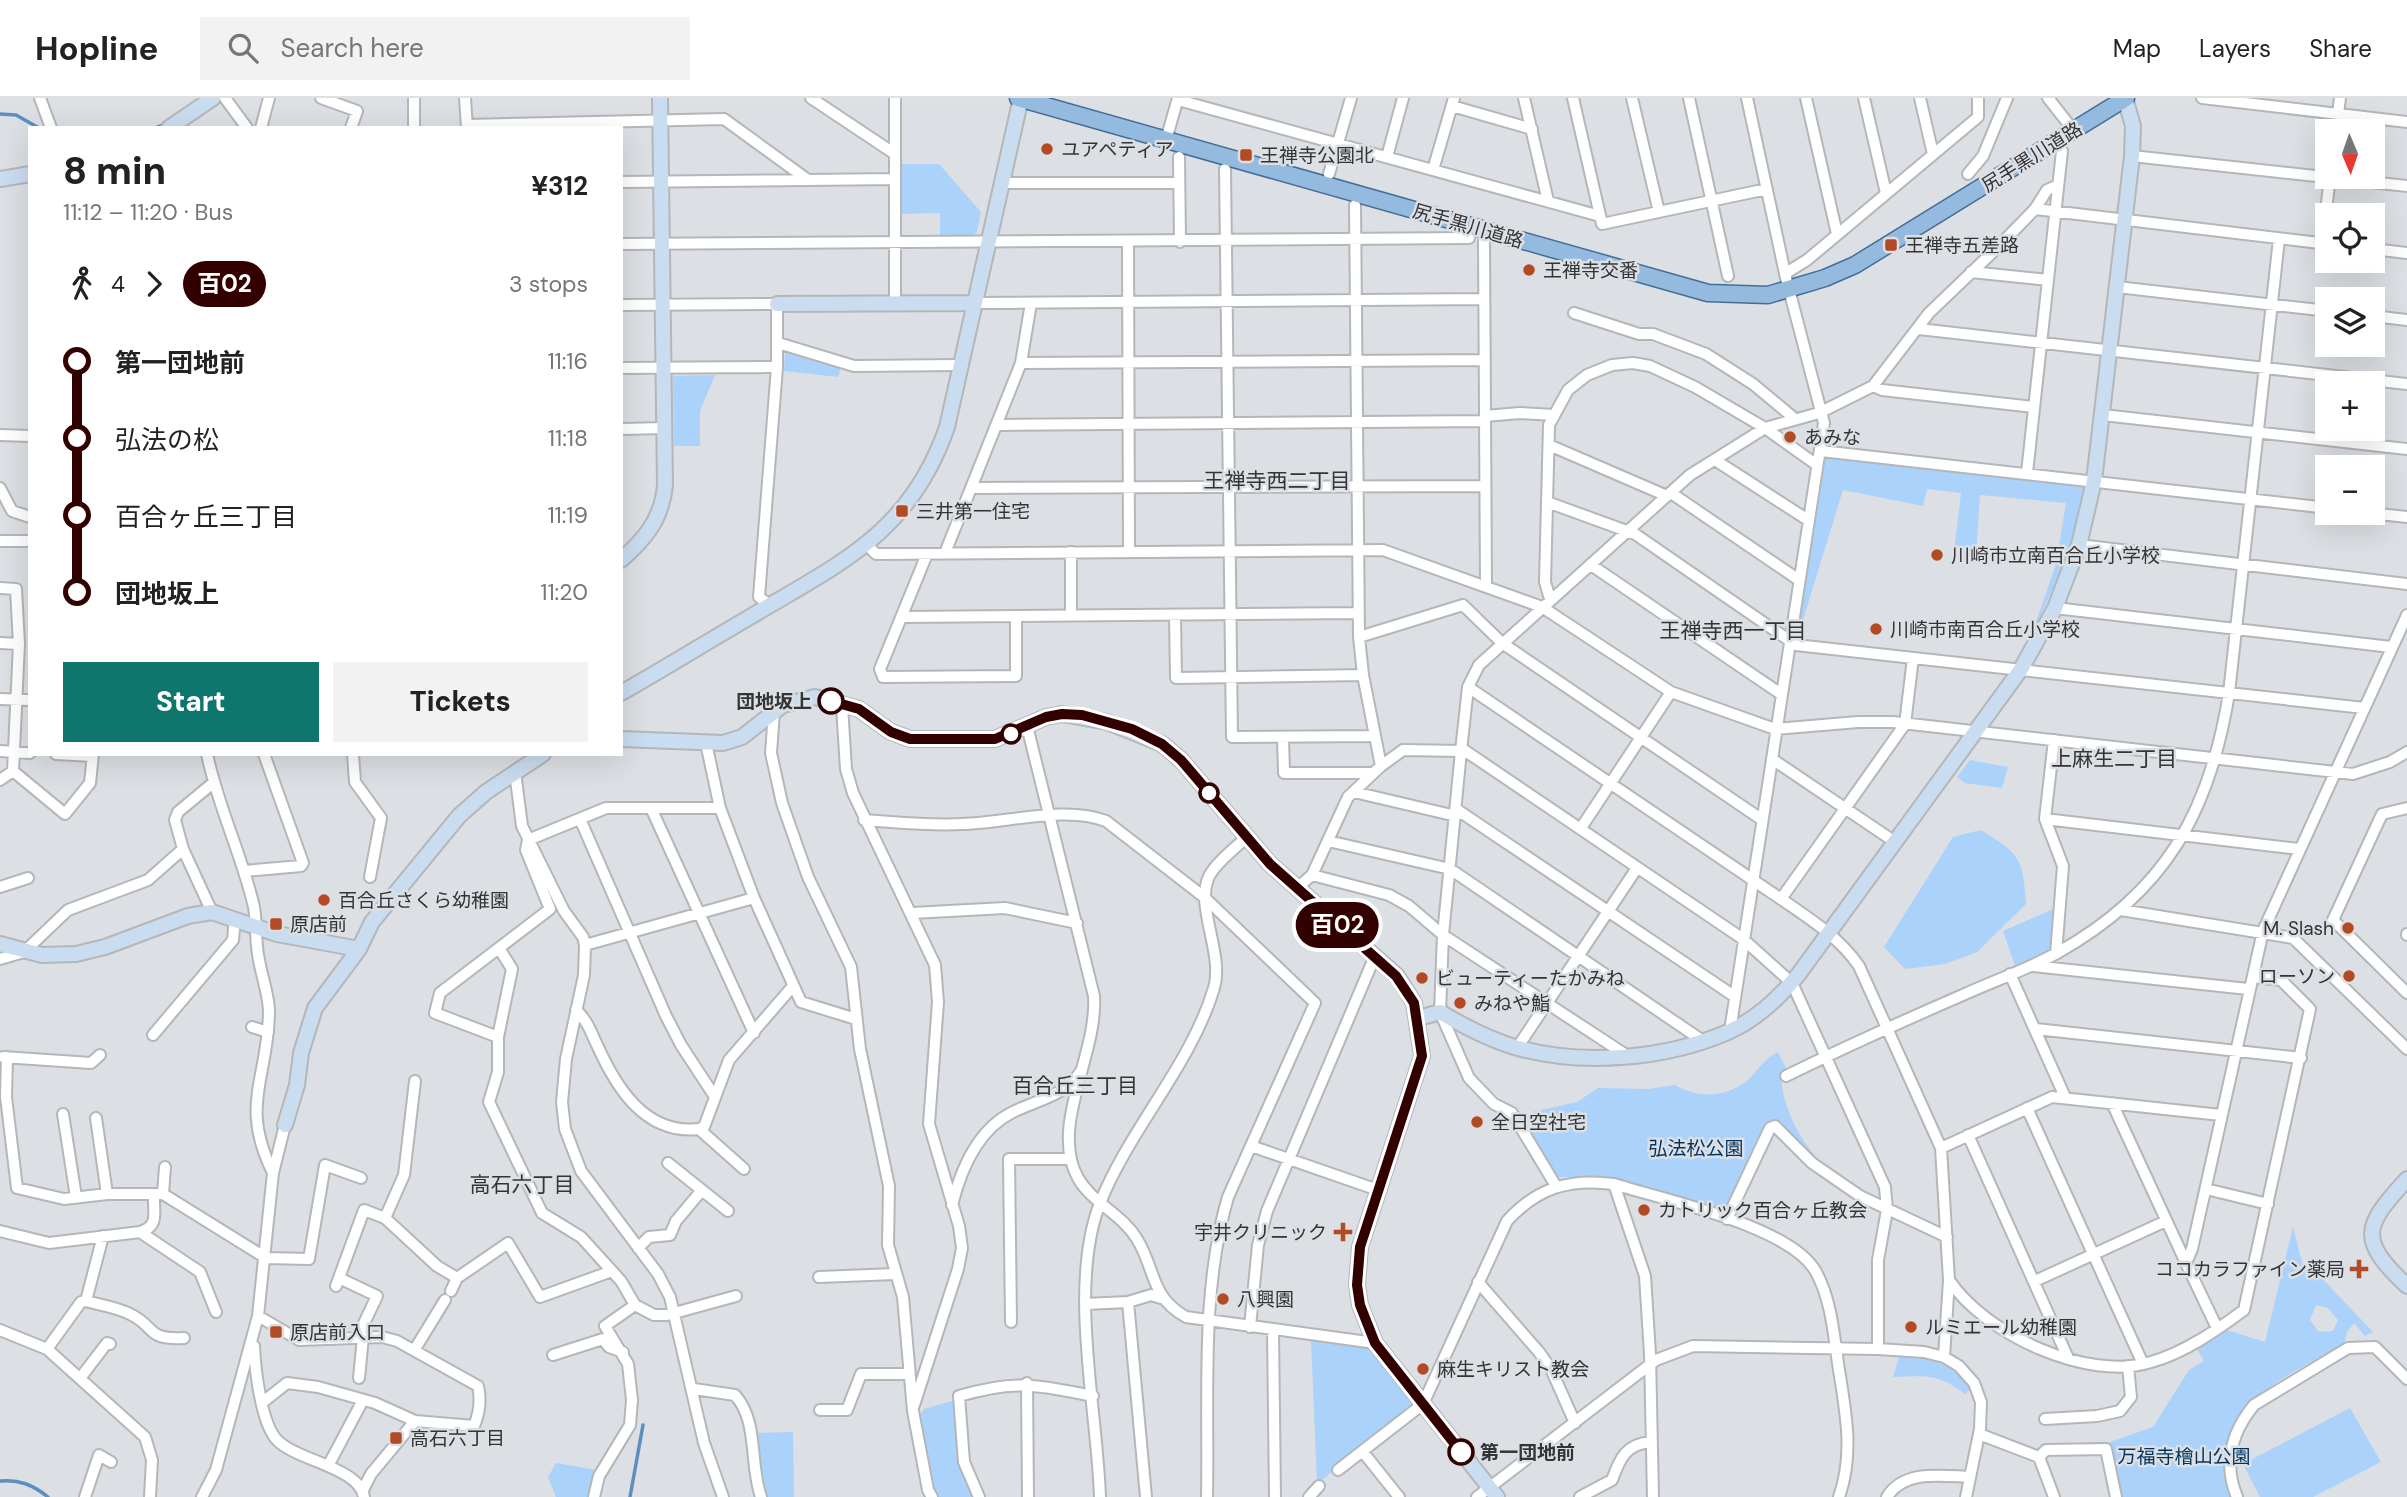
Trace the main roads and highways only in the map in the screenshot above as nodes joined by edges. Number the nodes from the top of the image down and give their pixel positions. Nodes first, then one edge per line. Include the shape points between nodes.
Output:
1 (1020, 98) edge
2 (2126, 98) edge

1 - 2 main road, 尻手黒川道路 via 1708,293 1757,296 1790,289 1867,258

